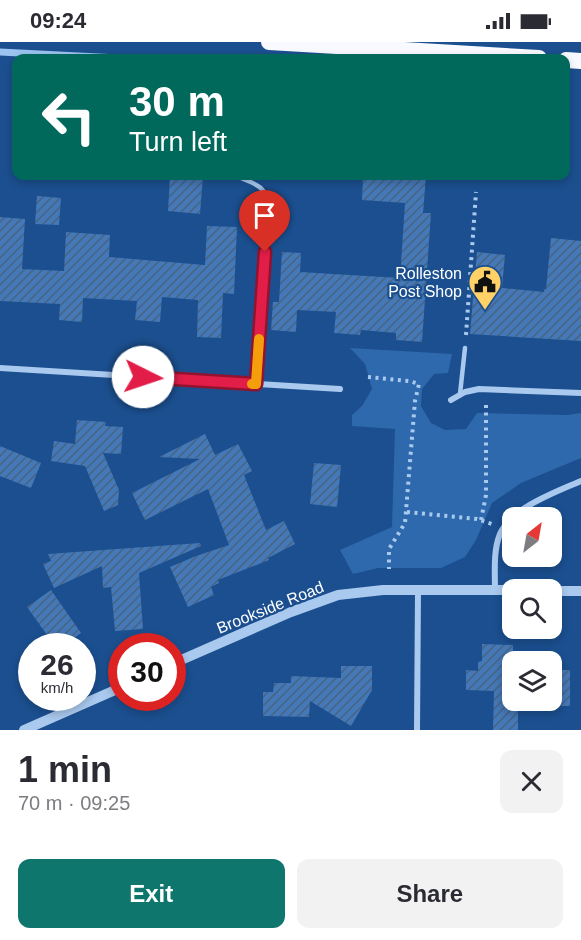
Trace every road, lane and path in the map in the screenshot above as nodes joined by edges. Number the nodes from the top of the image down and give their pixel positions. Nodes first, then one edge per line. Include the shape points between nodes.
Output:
1 (269, 42) edge
2 (472, 54) edge
3 (246, 180) edge
4 (476, 192) dead end
5 (465, 348) dead end
6 (464, 367) junction
7 (0, 368) edge
8 (368, 377) dead end
9 (256, 384) junction
10 (340, 389) dead end
11 (486, 389) junction
12 (581, 393) edge
13 (460, 394) junction
14 (451, 400) dead end
15 (581, 481) edge
16 (529, 507) edge
17 (407, 512) junction
18 (480, 520) junction
19 (502, 528) edge
20 (502, 530) edge
21 (389, 569) dead end
22 (495, 590) junction
23 (502, 590) edge
24 (418, 591) junction
25 (562, 591) edge
26 (581, 591) edge
27 (186, 658) edge
28 (108, 693) edge
29 (24, 730) edge
30 (417, 730) edge

1 - 2 highway
3 - 9 lane via 267,194 269,207
4 - 6 path
5 - 6 lane
6 - 13 lane
7 - 9 street
8 - 17 path via 419,384
9 - 10 street
11 - 12 street
11 - 13 street
11 - 18 path via 486,495
13 - 14 street
15 - 16 street
17 - 18 path
17 - 21 path via 404,529 389,549
18 - 19 path
20 - 22 street via 497,542
22 - 23 street, Brookside Road
22 - 24 street, Brookside Road
24 - 27 street, Brookside Road via 363,591 324,599
24 - 30 street
25 - 26 street
28 - 29 street

